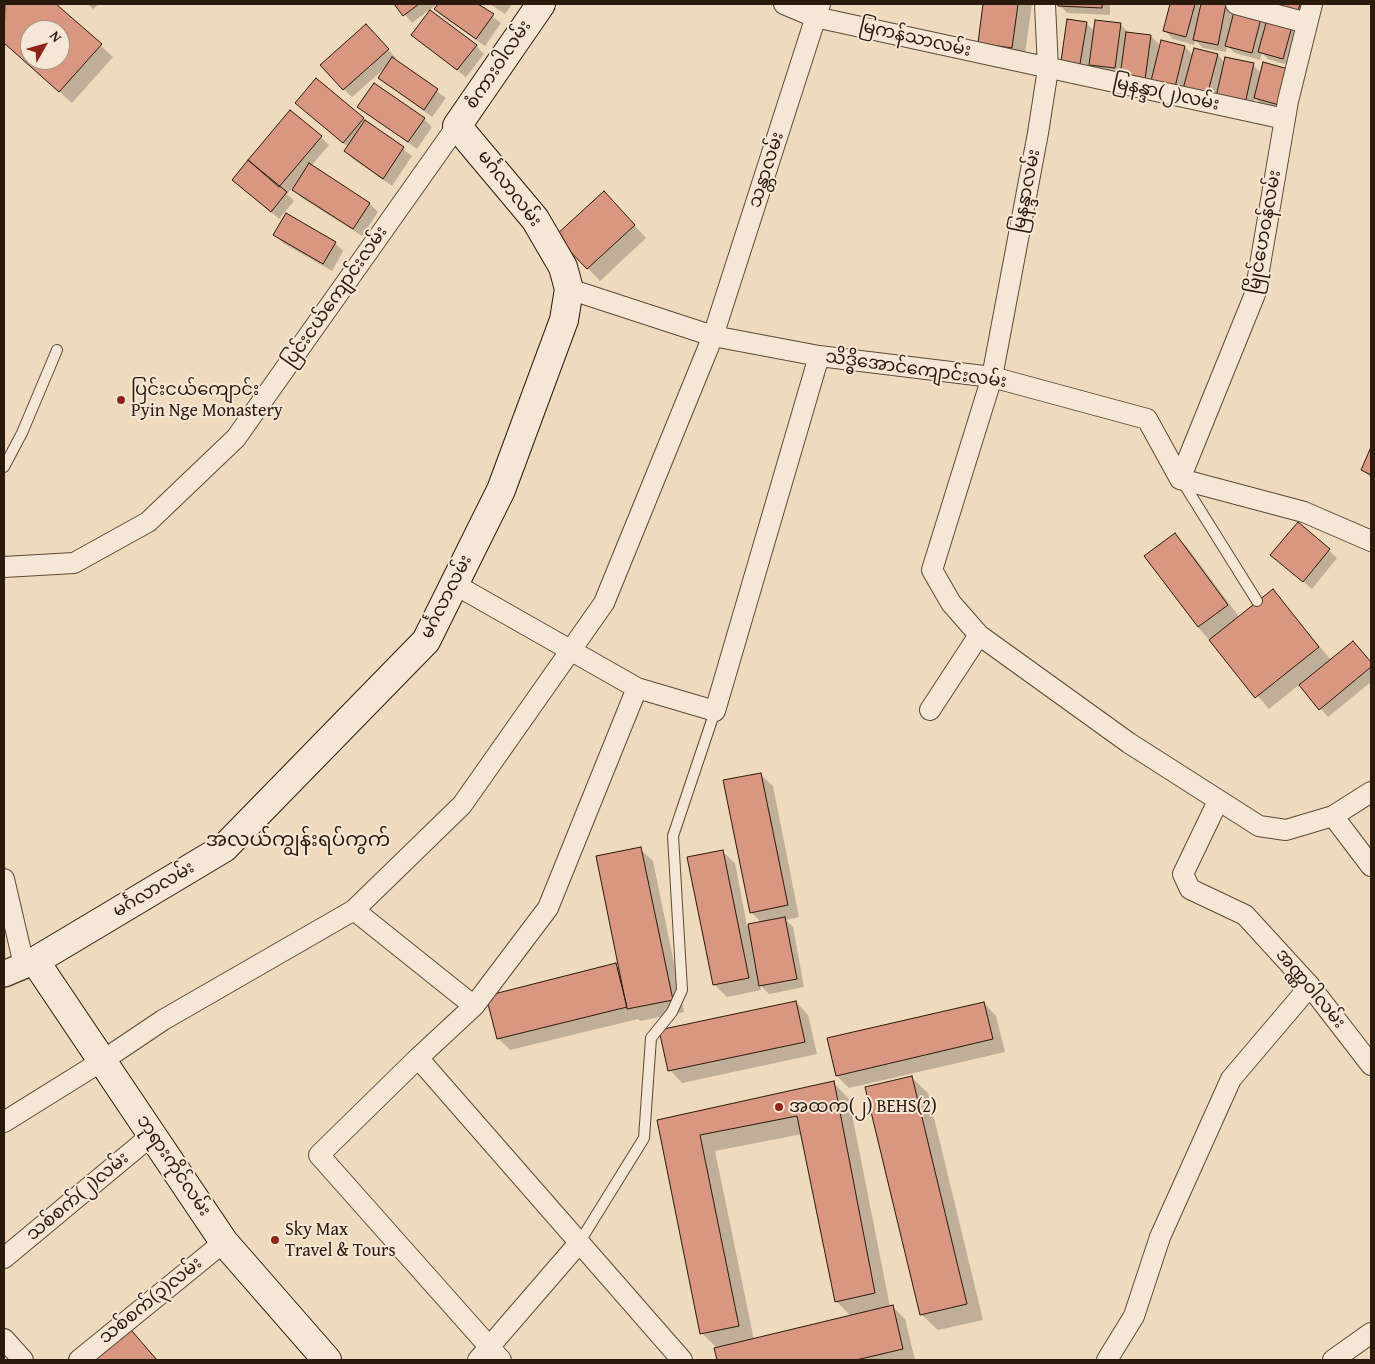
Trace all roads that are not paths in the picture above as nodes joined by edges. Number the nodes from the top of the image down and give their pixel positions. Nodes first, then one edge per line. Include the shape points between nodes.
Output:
1 (541, 4) edge
2 (784, 4) edge
3 (1045, 4) edge
4 (1236, 4) edge
5 (818, 10) edge
6 (1309, 13) edge
7 (1048, 69) junction
8 (1285, 119) junction
9 (457, 126) junction
10 (569, 289) junction
11 (714, 336) junction
12 (57, 350) dead end
13 (819, 356) junction
14 (992, 377) junction
15 (4, 467) edge
16 (1180, 479) junction
17 (1371, 541) edge
18 (4, 567) edge
19 (454, 584) junction
20 (1257, 601) dead end
21 (979, 635) junction
22 (569, 650) junction
23 (637, 688) junction
24 (930, 710) dead end
25 (715, 711) junction
26 (1371, 792) edge
27 (1218, 801) junction
28 (1333, 816) junction
29 (1371, 866) edge
30 (4, 879) edge
31 (354, 910) junction
32 (21, 967) edge
33 (1310, 986) junction
34 (474, 1006) junction
35 (418, 1058) junction
36 (102, 1061) junction
37 (1371, 1065) edge
38 (4, 1122) edge
39 (152, 1136) junction
40 (224, 1242) junction
41 (579, 1243) junction
42 (4, 1258) edge
43 (1371, 1333) edge
44 (4, 1340) edge
45 (490, 1356) edge
46 (23, 1360) edge
47 (79, 1360) edge
48 (326, 1360) edge
49 (682, 1360) edge
50 (1107, 1360) edge
51 (1333, 1360) edge

1 - 9 main road, စံကားဝါလမ်း
2 - 5 street, မြကန်သာလမ်း
3 - 7 street, မြနန္ဒာလမ်း
4 - 6 street
5 - 7 street, မြကန်သာလမ်း
5 - 11 street, သန္တာလမ်း
6 - 8 street, မြိုင်ဟေဝန်လမ်း
7 - 8 street, မြနန္ဒာ(၂)လမ်း
7 - 14 street, မြနန္ဒာလမ်း
8 - 16 street, မြိုင်ဟေဝန်လမ်း via 1255,294
9 - 10 main road, မင်္ဂလာလမ်း via 535,219 563,267
9 - 18 street, ပြင်းငယ်ကျောင်းလမ်း via 236,438 148,522 74,563
10 - 11 street, သိဒ္ဓိအောင်ကျောင်းလမ်း
10 - 19 main road, မင်္ဂလာလမ်း via 564,320 501,490
11 - 13 street, သိဒ္ဓိအောင်ကျောင်းလမ်း
11 - 22 street, သန္တာလမ်း via 604,602
12 - 15 lane
13 - 14 street, သိဒ္ဓိအောင်ကျောင်းလမ်း
13 - 25 street
14 - 16 street, သိဒ္ဓိအောင်ကျောင်းလမ်း via 1148,419
14 - 21 street, မြနန္ဒာလမ်း via 932,570 951,603
16 - 17 street via 1304,512
16 - 20 lane
19 - 22 street
19 - 32 main road, မင်္ဂလာလမ်း via 426,641 224,848
21 - 24 street
21 - 27 street, မြနန္ဒာလမ်း via 1129,743
22 - 23 street
22 - 31 street, သန္တာလမ်း via 462,805
23 - 25 street
23 - 34 street via 548,908
25 - 41 lane via 672,836 682,990 672,1012 650,1038 644,1138
26 - 28 street, မြနန္ဒာလမ်း
27 - 28 street, မြနန္ဒာလမ်း via 1259,826 1286,830
27 - 33 street, အဏ္ဏဝါလမ်း via 1183,874 1190,889 1245,915
28 - 29 street
30 - 32 street
31 - 34 street
31 - 36 street, သန္တာလမ်း via 163,1020
32 - 36 main road, ဘုရားကိုင်လမ်း
33 - 37 street, အဏ္ဏဝါလမ်း
33 - 50 street via 1231,1080 1160,1237 1134,1316
34 - 35 street
35 - 41 street
35 - 45 street via 319,1155
36 - 38 street, သန္တာလမ်း
36 - 39 main road, ဘုရားကိုင်လမ်း
39 - 40 main road, ဘုရားကိုင်လမ်း
39 - 42 street, သစ်စက်(၂)လမ်း
40 - 47 street, သစ်စက်(၃)လမ်း
40 - 48 main road, ဘုရားကိုင်လမ်း
41 - 45 street
41 - 49 street
43 - 51 street
44 - 46 street

